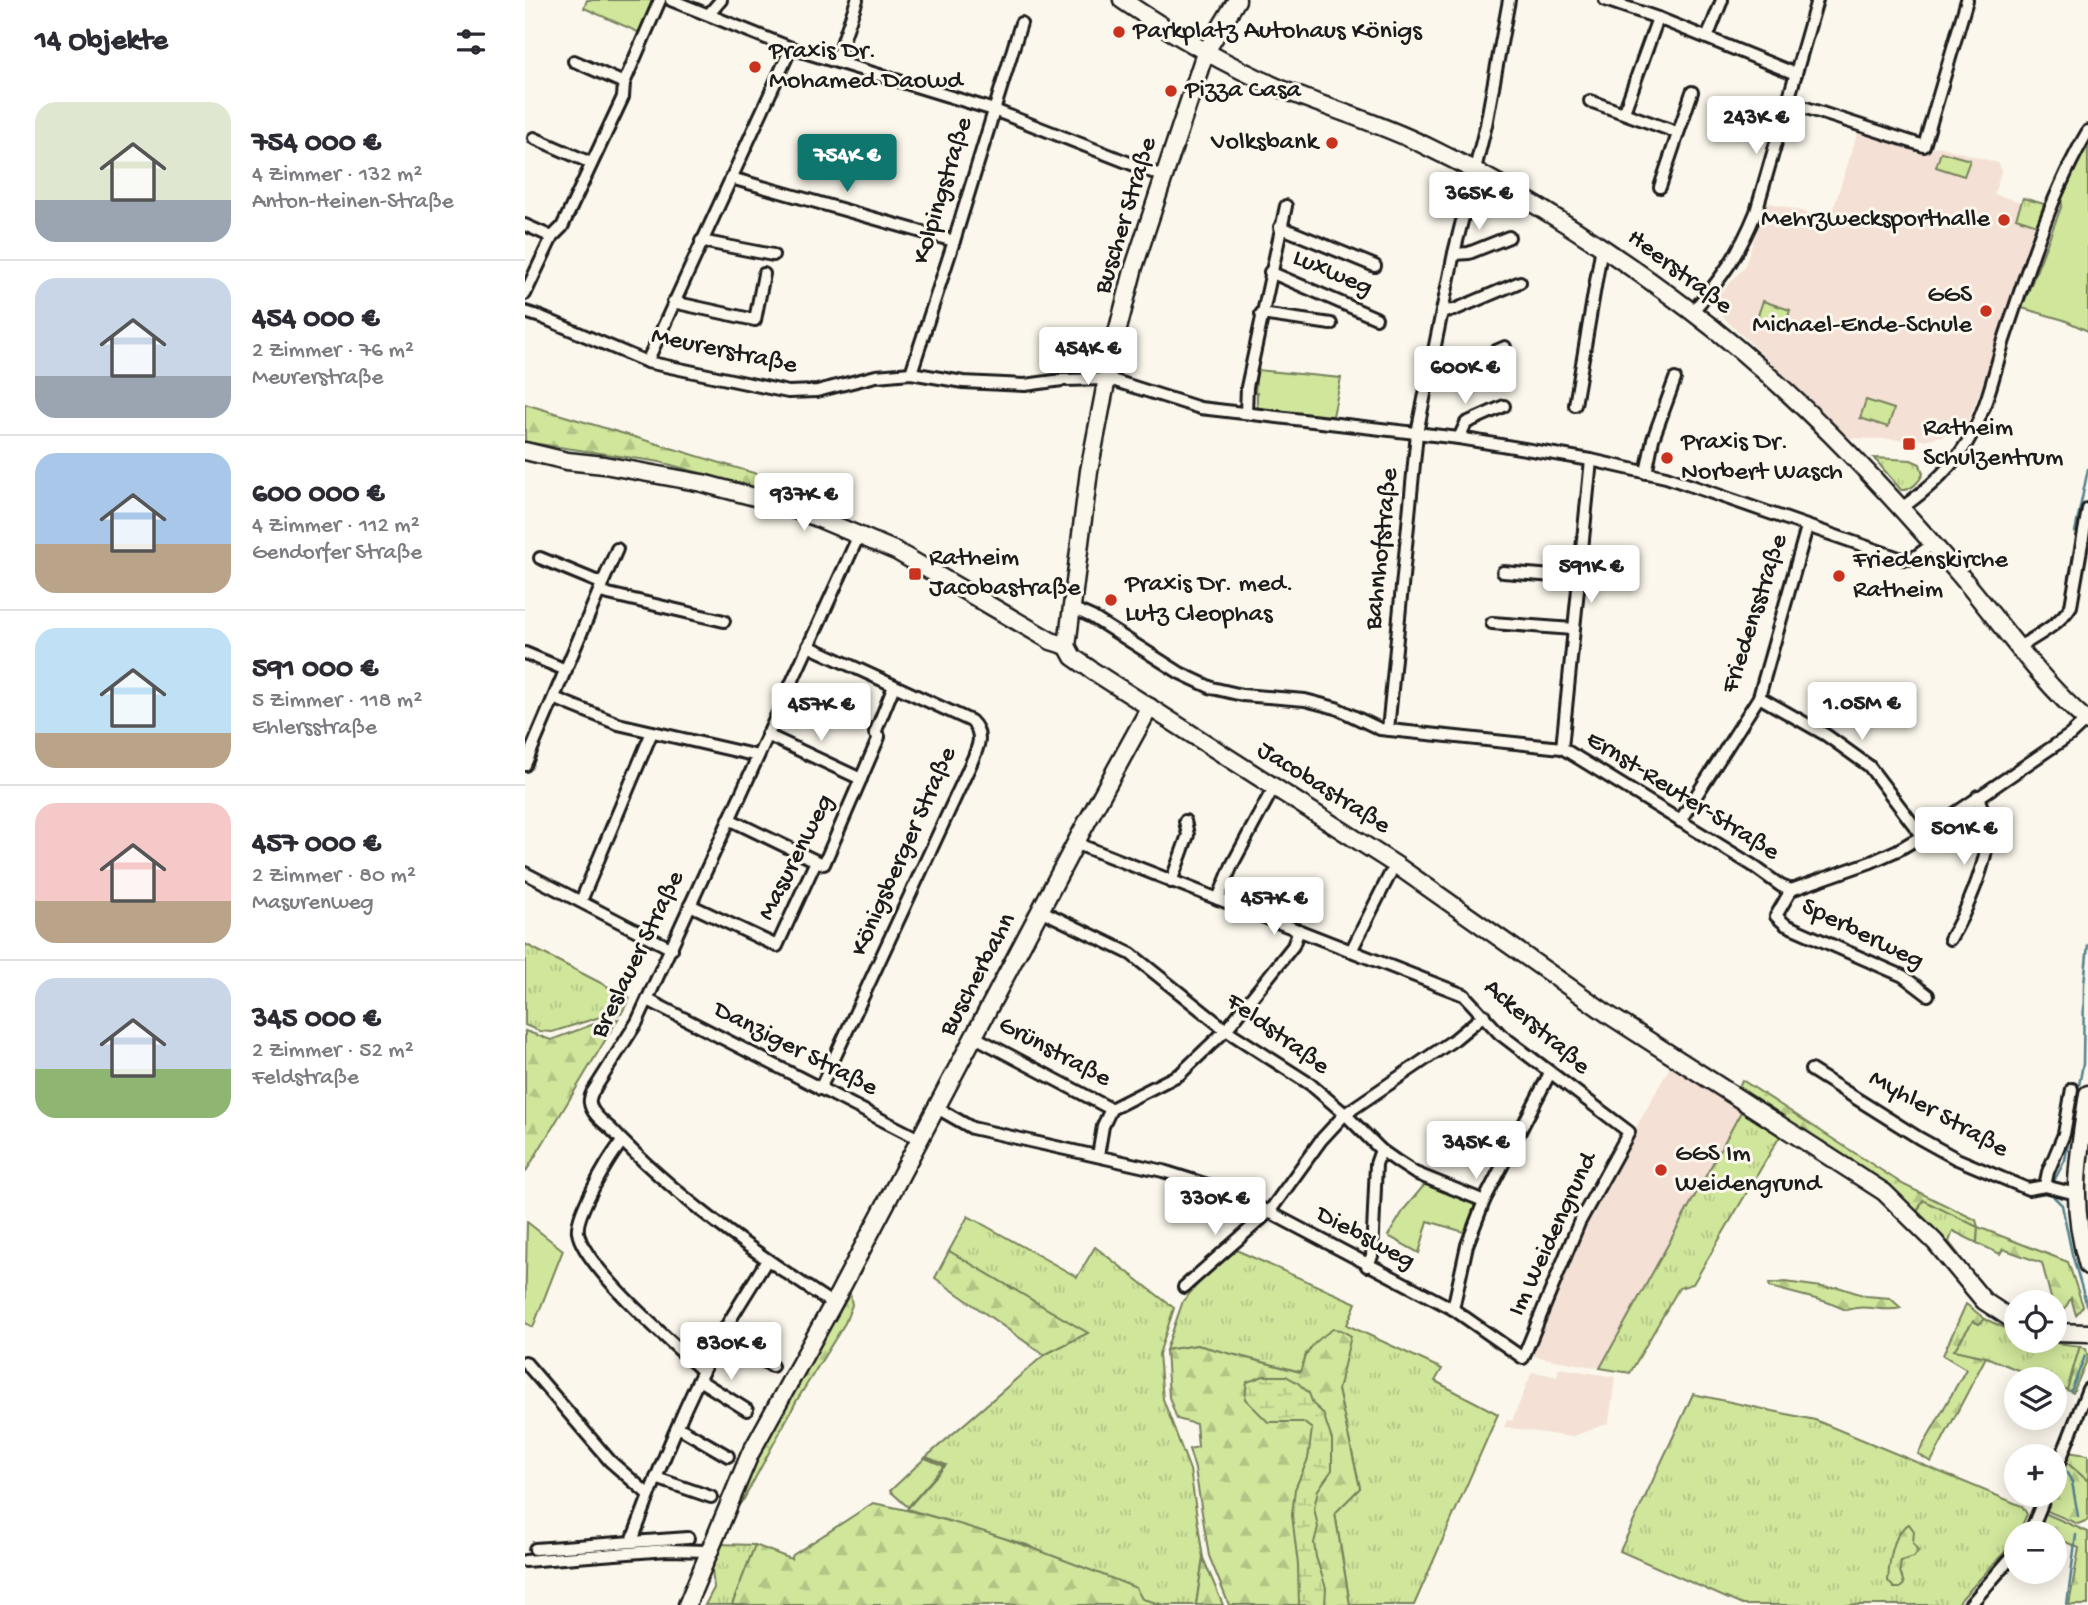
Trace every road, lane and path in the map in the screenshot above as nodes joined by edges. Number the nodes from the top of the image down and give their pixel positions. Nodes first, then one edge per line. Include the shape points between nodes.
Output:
1 (660, 0) edge
2 (671, 0) edge
3 (721, 0) edge
4 (857, 0) edge
5 (1122, 0) edge
6 (1237, 0) edge
7 (1510, 0) edge
8 (1605, 0) edge
9 (1722, 0) edge
10 (1818, 0) edge
11 (1967, 0) edge
12 (709, 14) junction
13 (1658, 18) junction
14 (1021, 23) dead end
15 (1707, 38) junction
16 (791, 48) junction
17 (1205, 53) junction
18 (574, 61) dead end
19 (836, 61) junction
20 (1796, 74) junction
21 (624, 83) junction
22 (1692, 92) dead end
23 (1590, 101) dead end
24 (1787, 102) junction
25 (994, 110) junction
26 (1624, 112) junction
27 (2088, 131) edge
28 (1677, 132) junction
29 (534, 138) dead end
30 (591, 163) junction
31 (1474, 169) junction
32 (731, 177) junction
33 (1165, 177) junction
34 (1660, 187) dead end
35 (1286, 206) dead end
36 (525, 225) edge
37 (1280, 227) junction
38 (552, 237) junction
39 (1509, 237) dead end
40 (701, 241) junction
41 (954, 242) junction
42 (1602, 246) junction
43 (1454, 254) junction
44 (773, 255) dead end
45 (1375, 265) dead end
46 (1270, 272) junction
47 (764, 274) dead end
48 (1520, 282) dead end
49 (525, 294) edge
50 (673, 302) junction
51 (1442, 311) junction
52 (525, 312) edge
53 (1692, 312) junction
54 (1261, 314) junction
55 (1376, 318) dead end
56 (1331, 324) dead end
57 (1505, 347) dead end
58 (647, 362) junction
59 (911, 373) junction
60 (1429, 373) junction
61 (1109, 379) junction
62 (1675, 379) dead end
63 (1575, 405) dead end
64 (1504, 407) dead end
65 (1246, 414) junction
66 (1417, 433) junction
67 (1459, 438) junction
68 (525, 451) edge
69 (1591, 460) junction
70 (1646, 473) junction
71 (1900, 509) junction
72 (2088, 509) edge
73 (1807, 527) junction
74 (859, 535) junction
75 (1933, 544) junction
76 (617, 549) dead end
77 (540, 558) dead end
78 (1503, 572) dead end
79 (1578, 578) junction
80 (601, 588) junction
81 (1072, 608) junction
82 (724, 621) dead end
83 (1492, 623) dead end
84 (1573, 629) junction
85 (808, 646) junction
86 (1067, 646) junction
87 (2019, 647) junction
88 (525, 653) edge
89 (565, 670) junction
90 (894, 686) junction
91 (1759, 697) junction
92 (554, 698) junction
93 (1150, 707) junction
94 (2087, 721) edge
95 (1388, 730) junction
96 (652, 732) junction
97 (767, 735) junction
98 (1562, 748) junction
99 (758, 756) junction
100 (525, 765) edge
101 (861, 779) junction
102 (1269, 796) dead end
103 (1978, 796) junction
104 (729, 819) junction
105 (1185, 821) dead end
106 (1679, 821) junction
107 (1922, 836) junction
108 (1075, 843) junction
109 (815, 861) junction
110 (525, 873) edge
111 (1389, 874) dead end
112 (1171, 882) junction
113 (1791, 890) junction
114 (1218, 899) junction
115 (581, 901) junction
116 (689, 905) junction
117 (1040, 910) junction
118 (1299, 930) junction
119 (1950, 939) dead end
120 (672, 949) junction
121 (1351, 951) junction
122 (1928, 995) dead end
123 (648, 1000) junction
124 (1484, 1016) junction
125 (1226, 1030) junction
126 (975, 1037) junction
127 (1811, 1070) dead end
128 (1550, 1073) junction
129 (820, 1088) junction
130 (2072, 1089) dead end
131 (2088, 1094) edge
132 (937, 1108) junction
133 (1111, 1109) junction
134 (1345, 1114) junction
135 (1629, 1132) joint
136 (921, 1140) junction
137 (622, 1142) junction
138 (1381, 1150) junction
139 (1098, 1156) junction
140 (2045, 1186) junction
141 (2075, 1194) junction
142 (1483, 1200) junction
143 (1269, 1212) junction
144 (767, 1260) junction
145 (1367, 1266) junction
146 (2088, 1266) edge
147 (1184, 1287) dead end
148 (833, 1304) junction
149 (1453, 1309) junction
150 (2004, 1314) edge
151 (2067, 1332) edge
152 (723, 1333) junction
153 (2088, 1333) edge
154 (1523, 1357) joint
155 (525, 1362) edge
156 (772, 1366) dead end
157 (701, 1376) junction
158 (2088, 1389) edge
159 (747, 1410) dead end
160 (678, 1427) junction
161 (2066, 1444) edge
162 (728, 1456) dead end
163 (656, 1478) junction
164 (649, 1495) junction
165 (711, 1497) dead end
166 (688, 1538) dead end
167 (632, 1541) junction
168 (535, 1549) dead end
169 (709, 1551) junction
170 (525, 1561) edge
171 (2004, 1566) edge
172 (687, 1605) edge
173 (1970, 1605) edge

1 - 21 street
2 - 12 street
3 - 12 street
4 - 19 street
5 - 17 main road, Heerstraße
6 - 17 main road, Buscher Straße
7 - 31 street, Bahnhofstraße
8 - 13 street
9 - 15 street
10 - 20 street
11 - 24 street via 1924,146
12 - 16 street
13 - 15 street
13 - 26 street
14 - 25 street, Kolpingstraße
15 - 20 street
16 - 19 street
16 - 32 street
17 - 31 main road, Heerstraße
17 - 33 main road, Buscher Straße
18 - 21 street
19 - 25 street
20 - 24 street
21 - 30 street
22 - 28 street
23 - 26 street
24 - 53 street via 1747,234 1734,261
25 - 33 street
25 - 41 street, Kolpingstraße
26 - 28 street
27 - 71 street via 2053,206 1973,433 1938,478
28 - 34 street
29 - 30 street
30 - 38 street via 562,227
31 - 42 main road, Heerstraße
31 - 43 street, Bahnhofstraße
32 - 40 street
32 - 41 street
33 - 61 main road, Buscher Straße via 1134,267
35 - 37 street, Luxweg
36 - 38 street
37 - 45 street, Luxweg
37 - 46 street, Luxweg
38 - 49 street
39 - 43 street
40 - 44 street
40 - 50 street
41 - 59 street, Kolpingstraße
42 - 53 main road, Heerstraße
42 - 63 street
43 - 51 street, Bahnhofstraße
46 - 54 street, Luxweg
46 - 55 street, Luxweg
47 - 50 street via 755,320
48 - 51 street
50 - 58 street
51 - 60 street, Bahnhofstraße
52 - 58 street, Meurerstraße
53 - 71 main road, Heerstraße via 1744,353
54 - 56 street, Luxweg
54 - 65 street, Luxweg
57 - 60 street via 1443,374
58 - 59 street, Meurerstraße via 788,392
59 - 61 street, Meurerstraße via 963,382 1025,385
60 - 66 street, Bahnhofstraße
61 - 65 street, Meurerstraße via 1200,408
61 - 81 main road, Buscher Straße via 1089,471
62 - 70 street
64 - 67 street via 1466,423
65 - 66 street, Meurerstraße
66 - 67 street, Meurerstraße
66 - 95 street, Bahnhofstraße
67 - 69 street, Meurerstraße
68 - 74 main road, Jacobastraße via 702,483 770,501
69 - 70 street, Meurerstraße
69 - 79 street
70 - 73 street, Meurerstraße
71 - 75 main road, Heerstraße
72 - 87 street via 2071,606
73 - 75 street, Meurerstraße via 1902,559 1912,559
73 - 91 street, Friedensstraße
74 - 85 street, Breslauer Straße
74 - 86 main road, Jacobastraße via 881,542
75 - 87 main road, Heerstraße
76 - 80 street
77 - 80 street
78 - 79 street
79 - 84 street
80 - 82 street
80 - 89 street
81 - 86 main road, Buscher Straße
81 - 95 street, Ernst-Reuter-Straße via 1203,685 1242,695 1305,700
83 - 84 street
84 - 98 street
85 - 90 street, Königsberger Straße
85 - 97 street, Breslauer Straße
86 - 93 main road, Jacobastraße via 1073,657
87 - 94 main road, Heerstraße
88 - 89 street
89 - 92 street
90 - 101 street, Masurenweg
90 - 129 street, Königsberger Straße via 971,721 980,741
91 - 106 street, Friedensstraße
91 - 107 street via 1869,766
92 - 96 street via 618,724
92 - 100 street
93 - 108 main road, Buscherbahn
93 - 150 main road, Jacobastraße via 1396,865 1609,1015 1884,1192 1935,1242 1984,1301
94 - 103 street
95 - 98 street, Ernst-Reuter-Straße
96 - 99 street
96 - 115 street
97 - 99 street, Breslauer Straße
97 - 101 street, Masurenweg
98 - 106 street, Ernst-Reuter-Straße
99 - 104 street, Breslauer Straße
101 - 109 street, Masurenweg via 824,864
102 - 114 street
103 - 107 street
103 - 119 street, Sperberweg via 1988,831 1985,854 1963,919
104 - 109 street
104 - 116 street, Breslauer Straße
105 - 112 street via 1188,835
106 - 113 street, Ernst-Reuter-Straße
107 - 113 street via 1871,862
108 - 112 street, Ackerstraße
108 - 117 main road, Buscherbahn
109 - 116 street, Masurenweg via 777,946
110 - 115 street
111 - 121 street
112 - 114 street, Ackerstraße
113 - 122 street, Sperberweg via 1776,916 1786,925 1903,976
114 - 118 street, Ackerstraße
115 - 120 street
116 - 120 street, Breslauer Straße
117 - 125 street, Feldstraße via 1131,954
117 - 126 main road, Buscherbahn
118 - 121 street, Ackerstraße
118 - 125 street via 1293,946
120 - 123 street, Breslauer Straße
121 - 124 street, Ackerstraße via 1464,995
123 - 129 street, Danziger Straße
123 - 137 street, Breslauer Straße via 589,1102
124 - 128 street, Ackerstraße
124 - 134 street
125 - 133 street via 1180,1074
125 - 134 street, Feldstraße via 1310,1084
126 - 132 main road, Buscherbahn
126 - 133 street, Grünstraße
127 - 140 street, Myhler Straße via 1957,1159 2028,1189
128 - 135 street, Ackerstraße
128 - 142 street
129 - 136 street, Danziger Straße
130 - 140 street via 2064,1134
131 - 141 main road
132 - 136 main road, Buscherbahn
132 - 139 street, Diebsweg via 972,1128
133 - 139 street
134 - 138 street, Feldstraße
134 - 143 street
135 - 154 street, Im Weidengrund via 1579,1223
136 - 148 main road, Buscherbahn
137 - 144 street, Breslauer Straße via 696,1207
137 - 157 street via 580,1218 578,1232 584,1247 620,1293
138 - 142 street, Feldstraße via 1415,1173
138 - 145 street via 1376,1164 1372,1256
139 - 143 street, Diebsweg via 1217,1188
140 - 141 street, Myhler Straße
141 - 146 main road
142 - 149 street
143 - 145 street, Diebsweg
143 - 147 street
144 - 148 street, Breslauer Straße
144 - 152 street
145 - 149 street, Diebsweg
148 - 169 main road, Buscherbahn via 750,1454
149 - 154 street, Diebsweg
151 - 153 main road
152 - 156 street
152 - 157 street
155 - 164 street via 610,1461
157 - 159 street
157 - 160 street
158 - 161 street
160 - 162 street
160 - 163 street
163 - 164 street
163 - 165 street
164 - 167 street
166 - 167 street
167 - 168 street
169 - 170 street
169 - 172 main road, Buscherbahn
171 - 173 street

